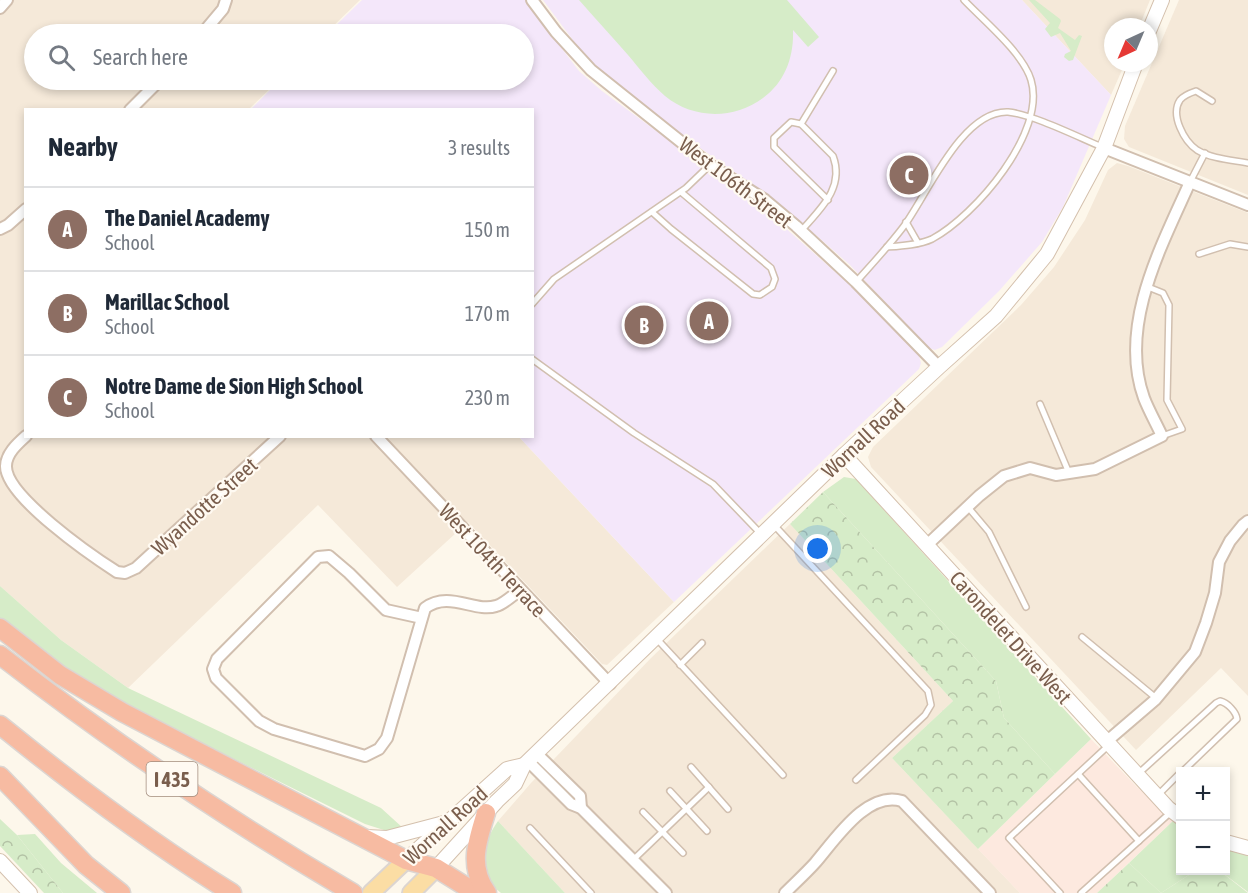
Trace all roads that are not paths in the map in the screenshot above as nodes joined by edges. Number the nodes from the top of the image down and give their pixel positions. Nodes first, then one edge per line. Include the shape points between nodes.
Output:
1 (7, 0) edge
2 (226, 0) edge
3 (532, 0) edge
4 (964, 0) edge
5 (1162, 0) edge
6 (0, 8) edge
7 (1154, 18) edge
8 (210, 24) edge
9 (832, 71) dead end
10 (1133, 72) edge
11 (150, 90) edge
12 (1212, 101) dead end
13 (132, 108) edge
14 (1029, 117) junction
15 (801, 124) junction
16 (1104, 148) junction
17 (1205, 153) junction
18 (1248, 163) edge
19 (710, 165) junction
20 (1190, 183) junction
21 (681, 192) junction
22 (828, 200) junction
23 (1248, 205) edge
24 (24, 211) edge
25 (652, 212) junction
26 (906, 222) junction
27 (0, 229) edge
28 (801, 231) junction
29 (918, 243) junction
30 (887, 247) junction
31 (1248, 248) edge
32 (1199, 254) dead end
33 (856, 282) junction
34 (1148, 287) junction
35 (534, 302) edge
36 (534, 360) edge
37 (939, 367) junction
38 (1040, 404) dead end
39 (1162, 436) junction
40 (24, 438) edge
41 (278, 438) edge
42 (378, 438) edge
43 (844, 455) junction
44 (1069, 473) junction
45 (967, 506) junction
46 (1248, 521) edge
47 (773, 524) junction
48 (762, 535) junction
49 (927, 545) junction
50 (520, 590) junction
51 (1026, 607) dead end
52 (422, 618) junction
53 (0, 628) edge
54 (1082, 637) dead end
55 (656, 638) junction
56 (702, 643) dead end
57 (0, 655) edge
58 (680, 665) junction
59 (610, 684) junction
60 (1156, 698) junction
61 (0, 724) edge
62 (1108, 744) junction
63 (529, 760) junction
64 (691, 767) dead end
65 (1186, 767) edge
66 (1078, 774) junction
67 (783, 775) dead end
68 (1137, 775) junction
69 (0, 776) edge
70 (1176, 777) edge
71 (856, 780) dead end
72 (709, 787) junction
73 (670, 791) dead end
74 (1156, 796) junction
75 (686, 808) junction
76 (728, 809) dead end
77 (643, 812) dead end
78 (486, 813) junction
79 (1176, 814) edge
80 (446, 822) junction
81 (530, 828) dead end
82 (663, 831) junction
83 (707, 831) dead end
84 (362, 837) junction
85 (1139, 841) junction
86 (1230, 843) edge
87 (1248, 848) edge
88 (683, 853) dead end
89 (634, 859) junction
90 (406, 860) junction
91 (0, 861) edge
92 (436, 868) junction
93 (352, 892) edge
94 (30, 893) edge
95 (121, 893) edge
96 (232, 893) edge
97 (371, 893) edge
98 (411, 893) edge
99 (476, 893) edge
100 (487, 893) edge
101 (591, 893) edge
102 (666, 893) edge
103 (785, 893) edge
104 (990, 893) edge
105 (1060, 893) edge
106 (1081, 893) edge

1 - 6 street
2 - 8 street
3 - 19 street, West 106th Street via 591,70
4 - 14 lane via 1020,58 1033,93
5 - 7 main road
9 - 15 lane
10 - 16 main road, Wornall Road
11 - 13 street
12 - 17 lane via 1196,91 1178,102 1177,116 1184,138
14 - 16 lane
14 - 26 lane via 1007,112 976,124 951,150
14 - 29 lane via 1016,151 976,205 945,231
15 - 22 lane via 836,162 836,182
15 - 22 lane via 788,124 774,138 774,147
16 - 20 street
16 - 37 main road, Wornall Road via 1047,254 996,316
17 - 18 lane
17 - 20 lane
19 - 21 lane
19 - 28 street, West 106th Street via 765,200
20 - 23 street
20 - 34 street
21 - 25 lane
21 - 25 lane via 771,268 772,287 760,295 753,294
22 - 28 lane
24 - 27 street
25 - 35 lane via 554,279
26 - 29 lane
26 - 30 lane
28 - 33 street, West 106th Street
29 - 30 lane
30 - 33 lane
31 - 32 lane via 1230,244
33 - 37 street, West 106th Street
34 - 39 street via 1137,331 1139,377
34 - 39 lane via 1164,293 1169,305 1167,400 1182,429
36 - 48 lane via 634,434 713,484
37 - 43 main road, Wornall Road
38 - 44 lane
39 - 44 street via 1095,469
40 - 41 street, Wyandotte Street via 7,457 7,476 33,507 73,543 117,572 125,573 136,568
42 - 50 street, West 104th Terrace
43 - 47 main road, Wornall Road
43 - 49 main road, Carondelet Drive West
44 - 45 street via 1056,475 1030,468 1004,476
45 - 49 street
45 - 51 lane via 989,532
46 - 60 street via 1230,541 1219,562 1209,613 1195,652
47 - 48 main road, Wornall Road
47 - 71 lane via 928,691 931,705 925,715
48 - 55 main road, Wornall Road
49 - 62 main road, Carondelet Drive West
50 - 52 street via 495,606 459,601 431,603
50 - 59 street, West 104th Terrace
52 - 52 street via 387,738 379,750 365,756 259,721 216,678 213,669 217,659 318,557 329,556 386,610
53 - 84 highway via 60,675 122,712
54 - 60 lane
55 - 58 lane
55 - 59 main road, Wornall Road
56 - 58 lane
57 - 93 highway, I 435 via 177,783
58 - 67 lane
59 - 63 main road, Wornall Road
60 - 62 street
61 - 96 highway via 121,817
62 - 66 lane
62 - 68 main road, Carondelet Drive West
63 - 78 main road, Wornall Road via 515,784
63 - 80 main road, Wornall Road via 507,769
63 - 89 street via 579,796 581,808
64 - 72 lane
65 - 68 lane via 1237,719 1225,702 1216,703
66 - 85 lane
66 - 105 lane via 1009,838
68 - 74 main road, Carondelet Drive West
69 - 95 highway via 86,865
70 - 74 lane
72 - 75 lane
72 - 76 lane
73 - 75 lane
74 - 79 main road, Carondelet Drive West
75 - 82 lane
75 - 83 lane
77 - 82 lane
78 - 92 main road, Wornall Road
78 - 100 highway via 475,857
79 - 85 lane
80 - 84 main road via 387,838
80 - 90 main road, Wornall Road
81 - 101 lane
82 - 88 lane
82 - 89 lane
84 - 90 highway
85 - 106 lane
86 - 87 main road
89 - 102 street
90 - 92 highway
90 - 97 main road, Wornall Road
91 - 94 main road
92 - 98 main road, Wornall Road
92 - 99 highway
103 - 104 street via 852,820 874,804 892,798 902,801

